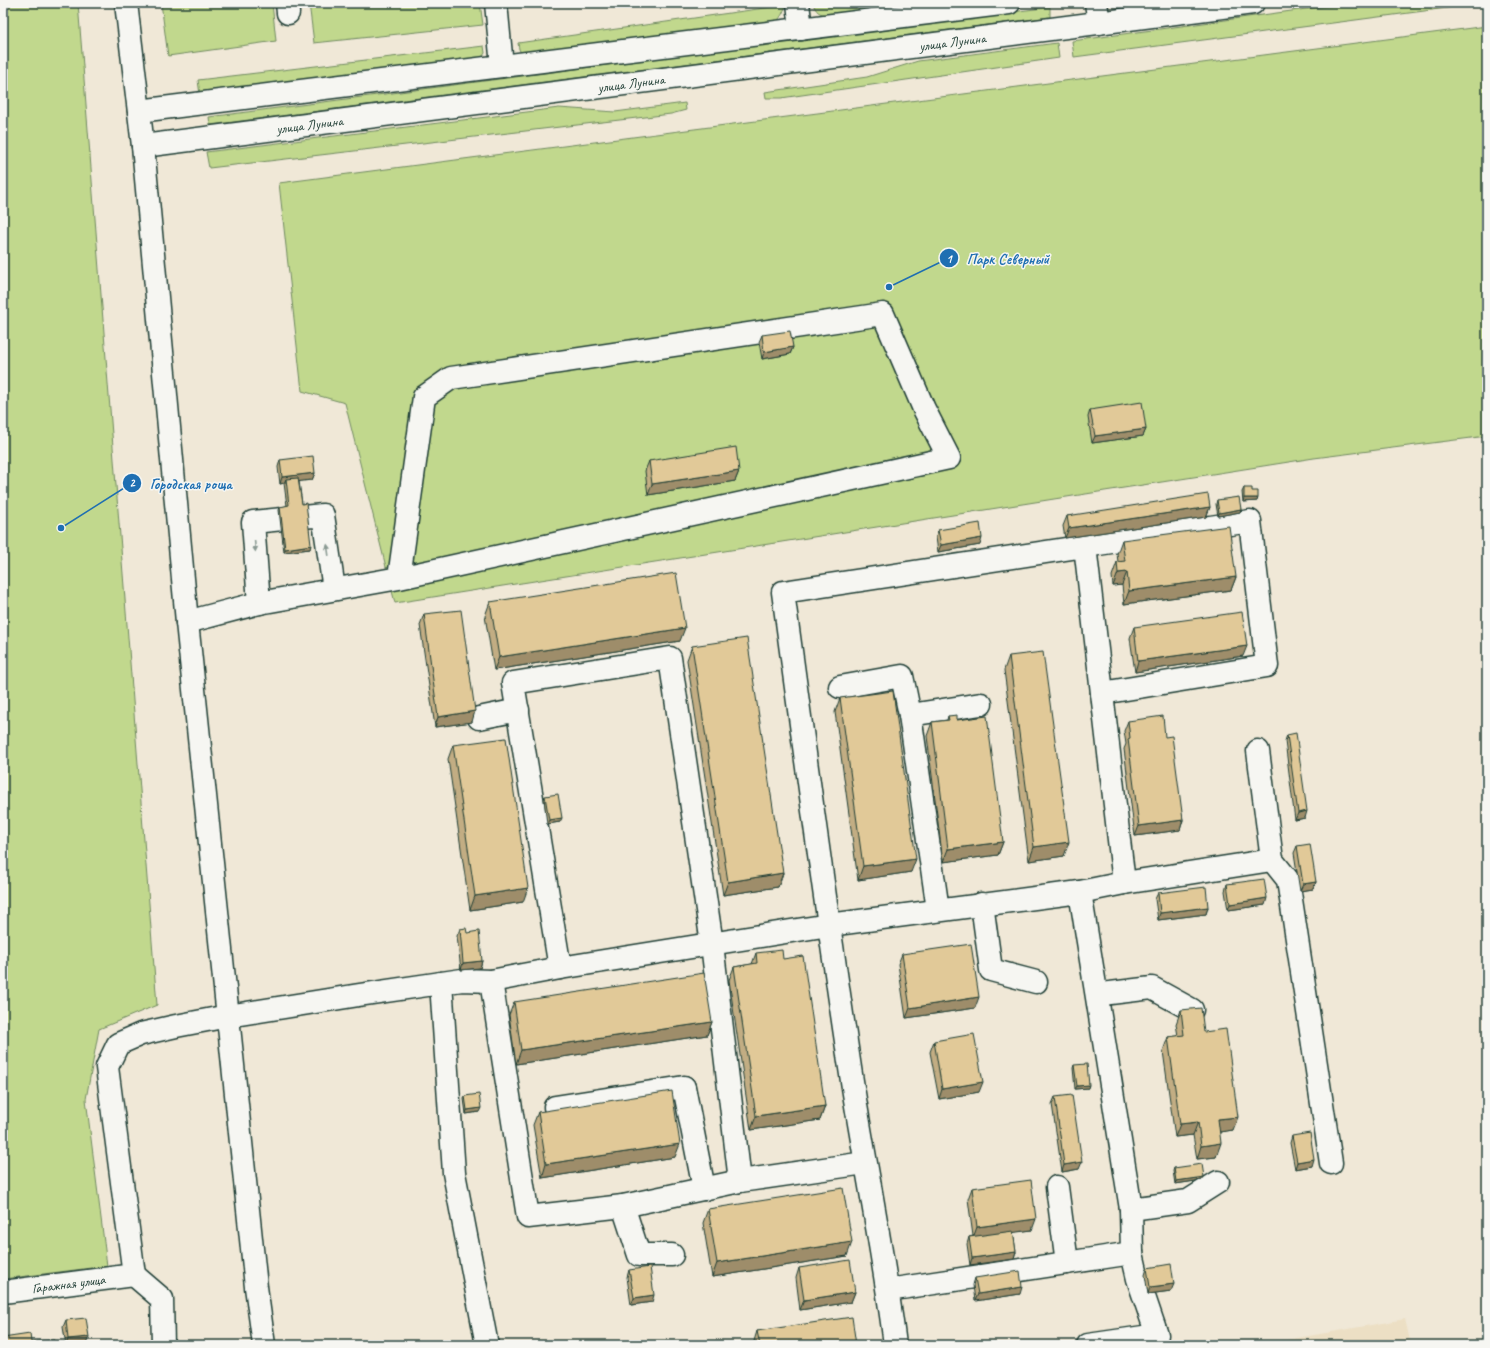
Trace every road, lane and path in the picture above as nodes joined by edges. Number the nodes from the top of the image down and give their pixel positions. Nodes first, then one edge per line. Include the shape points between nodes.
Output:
1 (126, 3) edge
2 (496, 3) edge
3 (798, 3) edge
4 (1009, 3) edge
5 (1252, 3) edge
6 (1097, 13) edge
7 (801, 29) junction
8 (502, 66) junction
9 (139, 111) junction
10 (143, 146) junction
11 (1085, 546) junction
12 (399, 578) junction
13 (334, 589) junction
14 (259, 603) junction
15 (187, 622) junction
16 (840, 687) dead end
17 (1102, 693) junction
18 (981, 704) dead end
19 (518, 710) junction
20 (910, 715) junction
21 (479, 718) dead end
22 (1258, 751) dead end
23 (1272, 860) junction
24 (1124, 883) junction
25 (1080, 892) junction
26 (982, 904) junction
27 (938, 910) junction
28 (828, 925) junction
29 (712, 944) junction
30 (560, 968) junction
31 (491, 981) junction
32 (1036, 982) dead end
33 (440, 983) junction
34 (1102, 994) dead end
35 (1192, 1010) edge
36 (228, 1016) junction
37 (555, 1107) dead end
38 (865, 1163) junction
39 (1331, 1163) dead end
40 (740, 1181) junction
41 (1218, 1182) dead end
42 (1057, 1187) dead end
43 (704, 1189) junction
44 (623, 1206) junction
45 (1131, 1209) junction
46 (1132, 1253) junction
47 (672, 1254) dead end
48 (1067, 1263) junction
49 (134, 1274) junction
50 (888, 1290) junction
51 (3, 1292) edge
52 (163, 1345) edge
53 (264, 1345) edge
54 (487, 1345) edge
55 (895, 1345) edge
56 (1088, 1345) edge

1 - 9 street
2 - 8 street
3 - 7 street
4 - 7 street
5 - 6 street, улица Лунина
6 - 10 street, улица Лунина
7 - 8 street
8 - 9 street
9 - 10 street
10 - 15 street
11 - 17 street
11 - 17 street via 1250,521 1267,666
11 - 28 street via 783,592
12 - 12 street via 424,397 451,378 883,314 924,409 949,458
12 - 13 street
13 - 14 street
13 -> 14 street via 323,515 253,522
14 - 15 street
15 - 36 street
16 - 20 street via 902,676
17 - 24 street
18 - 20 street
19 - 21 street
19 - 29 street via 513,683 670,658
19 - 30 street
20 - 27 street
22 - 23 street
23 - 24 street
23 - 39 street via 1288,880
24 - 25 street
25 - 26 street
25 - 45 street
26 - 27 street
26 - 32 street via 991,970
27 - 28 street
28 - 29 street
28 - 38 street
29 - 30 street
29 - 40 street
30 - 31 street
31 - 33 street via 462,980
31 - 44 street via 528,1217
33 - 36 street
33 - 54 street via 454,1173
34 - 35 street via 1152,988
36 - 49 street via 141,1034 118,1044 107,1067
36 - 53 street
37 - 43 street via 684,1087
38 - 40 street
38 - 50 street
40 - 43 street
41 - 45 street via 1188,1201
42 - 48 street
43 - 44 street
44 - 47 street via 639,1255
45 - 46 street
46 - 48 street
46 - 56 street via 1157,1335
48 - 50 street
49 - 51 street, Гаражная улица
49 - 52 street via 162,1299
50 - 55 street

